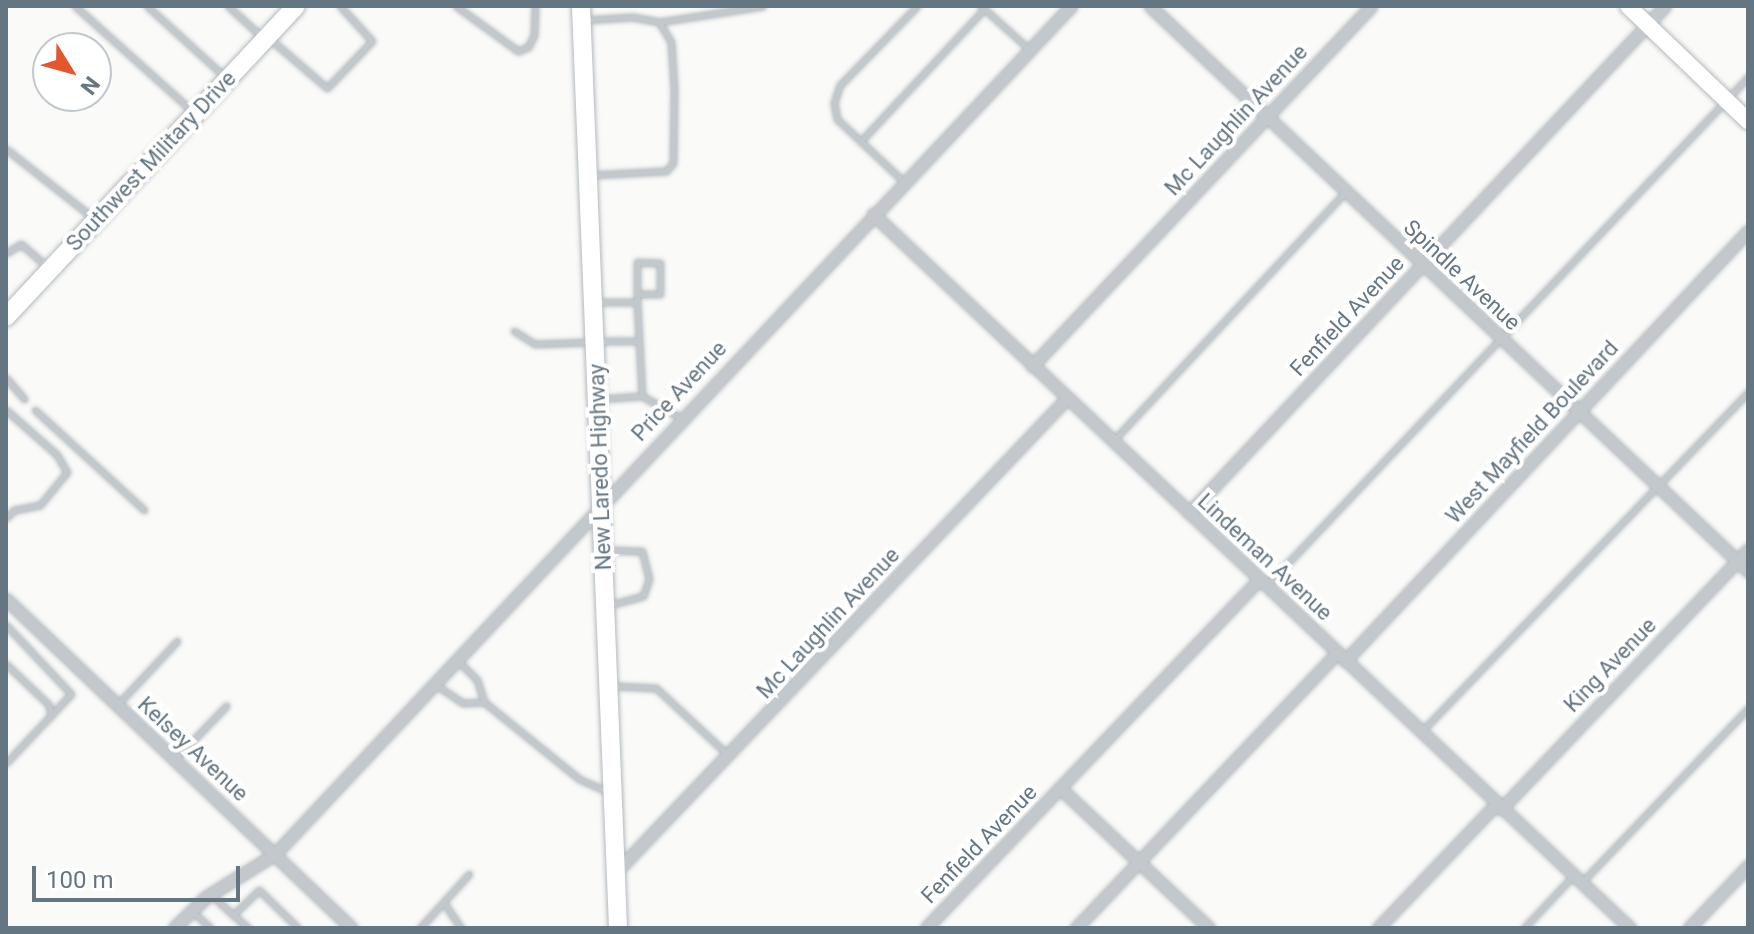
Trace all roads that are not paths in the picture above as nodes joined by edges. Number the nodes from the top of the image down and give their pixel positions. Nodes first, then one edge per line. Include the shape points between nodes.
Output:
1 (75, 6) edge
2 (147, 6) edge
3 (228, 6) edge
4 (296, 6) edge
5 (340, 6) edge
6 (456, 6) edge
7 (535, 6) edge
8 (763, 6) edge
9 (917, 6) edge
10 (1071, 6) edge
11 (1150, 6) edge
12 (1371, 6) edge
13 (1628, 6) edge
14 (1665, 6) edge
15 (983, 7) edge
16 (582, 13) edge
17 (659, 22) junction
18 (1648, 25) junction
19 (266, 38) junction
20 (1030, 49) junction
21 (1748, 77) edge
22 (228, 79) junction
23 (1726, 100) junction
24 (195, 114) junction
25 (1266, 117) junction
26 (1748, 121) edge
27 (861, 141) junction
28 (6, 149) edge
29 (589, 175) junction
30 (904, 182) junction
31 (1345, 192) junction
32 (873, 214) junction
33 (96, 220) junction
34 (1748, 231) edge
35 (6, 253) edge
36 (1423, 265) junction
37 (50, 269) junction
38 (637, 294) junction
39 (593, 302) junction
40 (637, 302) junction
41 (6, 317) edge
42 (514, 331) dead end
43 (1501, 338) junction
44 (638, 341) junction
45 (595, 342) junction
46 (1032, 366) junction
47 (6, 378) edge
48 (1748, 392) edge
49 (642, 396) junction
50 (1067, 398) junction
51 (24, 399) dead end
52 (597, 399) junction
53 (6, 410) edge
54 (35, 410) dead end
55 (1579, 412) junction
56 (681, 418) junction
57 (1113, 441) junction
58 (1658, 487) junction
59 (602, 506) junction
60 (144, 510) dead end
61 (1189, 513) junction
62 (6, 518) edge
63 (1748, 550) edge
64 (603, 551) junction
65 (1737, 561) junction
66 (1748, 571) edge
67 (1263, 582) junction
68 (6, 599) edge
69 (605, 606) junction
70 (6, 625) edge
71 (177, 641) dead end
72 (1341, 657) junction
73 (458, 661) junction
74 (6, 664) edge
75 (436, 685) junction
76 (608, 687) junction
77 (484, 702) junction
78 (117, 705) junction
79 (226, 706) dead end
80 (1748, 708) edge
81 (51, 716) junction
82 (1420, 732) junction
83 (730, 757) junction
84 (174, 760) junction
85 (6, 763) edge
86 (1060, 788) junction
87 (613, 795) junction
88 (1499, 806) junction
89 (275, 854) junction
90 (1138, 862) junction
91 (1748, 866) edge
92 (616, 872) junction
93 (469, 874) dead end
94 (1577, 879) junction
95 (211, 895) junction
96 (444, 903) junction
97 (191, 910) junction
98 (233, 915) junction
99 (344, 925) edge
100 (174, 928) edge
101 (210, 928) edge
102 (248, 928) edge
103 (298, 928) edge
104 (420, 928) edge
105 (461, 928) edge
106 (618, 928) edge
107 (926, 928) edge
108 (1076, 928) edge
109 (1209, 928) edge
110 (1378, 928) edge
111 (1524, 928) edge
112 (1630, 928) edge
113 (1689, 928) edge

1 - 24 lane
2 - 22 lane
3 - 19 lane
4 - 19 main road, Southwest Military Drive
5 - 19 lane via 372,41 327,88
6 - 7 lane via 518,51 528,47 534,35
8 - 17 lane
9 - 27 lane via 840,85 834,103 837,119
10 - 20 street, Price Avenue
11 - 25 street, Spindle Avenue
12 - 25 street, Mc Laughlin Avenue
13 - 18 main road
14 - 18 street, Fenfield Avenue
15 - 20 lane
15 - 27 lane
16 - 17 lane
16 - 29 main road, New Laredo Highway
17 - 29 lane via 671,42 673,163 666,171
18 - 23 main road
18 - 36 street, Fenfield Avenue
19 - 22 main road, Southwest Military Drive
20 - 30 street, Price Avenue
21 - 23 lane
22 - 24 main road, Southwest Military Drive
23 - 26 main road
23 - 43 lane
24 - 33 main road, Southwest Military Drive
25 - 31 street, Spindle Avenue
25 - 46 street, Mc Laughlin Avenue
27 - 30 lane
28 - 33 lane
29 - 39 main road, New Laredo Highway
30 - 32 street, Price Avenue
31 - 36 street, Spindle Avenue
31 - 57 lane
32 - 46 street, Lindeman Avenue
32 - 56 street, Price Avenue
33 - 37 main road, Southwest Military Drive
34 - 55 street, West Mayfield Boulevard
35 - 37 lane via 21,244
36 - 43 street, Spindle Avenue
36 - 61 street, Fenfield Avenue
37 - 41 main road, Southwest Military Drive
38 - 38 lane via 637,262 660,263 660,294
38 - 40 lane
39 - 40 lane
39 - 45 main road, New Laredo Highway
40 - 44 lane
42 - 45 lane via 535,344
43 - 55 street, Spindle Avenue
43 - 67 lane
44 - 45 lane
44 - 49 lane
45 - 52 main road, New Laredo Highway
46 - 50 street, Lindeman Avenue
47 - 51 lane
48 - 58 lane
49 - 52 lane
49 - 56 lane
50 - 57 street, Lindeman Avenue
50 - 83 street, Mc Laughlin Avenue
52 - 59 main road, New Laredo Highway
53 - 62 lane via 57,455 67,472 40,505 14,510
54 - 60 lane
55 - 58 street, Spindle Avenue
55 - 72 street, West Mayfield Boulevard
56 - 59 street, Price Avenue
57 - 61 street, Lindeman Avenue
58 - 65 street, Spindle Avenue
58 - 82 lane
59 - 64 main road, New Laredo Highway
59 - 73 street, Price Avenue
61 - 67 street, Lindeman Avenue
63 - 65 street, King Avenue
64 - 69 main road, New Laredo Highway
64 - 69 lane via 642,551 649,579 643,596
65 - 66 street, Spindle Avenue
65 - 88 street, King Avenue
67 - 72 street, Lindeman Avenue
67 - 86 street, Fenfield Avenue
68 - 78 street, Kelsey Avenue
69 - 76 main road, New Laredo Highway
70 - 81 lane via 70,689
71 - 78 lane
72 - 82 street, Lindeman Avenue
72 - 90 street, West Mayfield Boulevard
73 - 75 street, Price Avenue
73 - 77 lane via 477,680
74 - 81 lane via 49,705
75 - 77 lane via 463,703
75 - 89 street, Price Avenue
76 - 83 lane via 656,688
76 - 87 main road, New Laredo Highway
77 - 87 lane via 579,779
78 - 84 street, Kelsey Avenue
79 - 84 lane
80 - 94 lane
81 - 85 lane
82 - 88 street, Lindeman Avenue
83 - 92 street, Mc Laughlin Avenue
84 - 89 street, Kelsey Avenue
86 - 90 street
86 - 107 street, Fenfield Avenue
87 - 92 main road, New Laredo Highway
88 - 94 street, Lindeman Avenue
88 - 110 street, King Avenue
89 - 95 street, Price Avenue
89 - 99 street, Kelsey Avenue
90 - 108 street, West Mayfield Boulevard
90 - 109 street
91 - 113 street
92 - 106 main road, New Laredo Highway
93 - 96 lane
94 - 111 lane
94 - 112 street, Lindeman Avenue
95 - 97 street, Price Avenue
95 - 98 lane
96 - 104 lane
96 - 105 lane
97 - 100 street, Price Avenue
97 - 101 lane
98 - 102 lane
98 - 103 lane via 259,890

